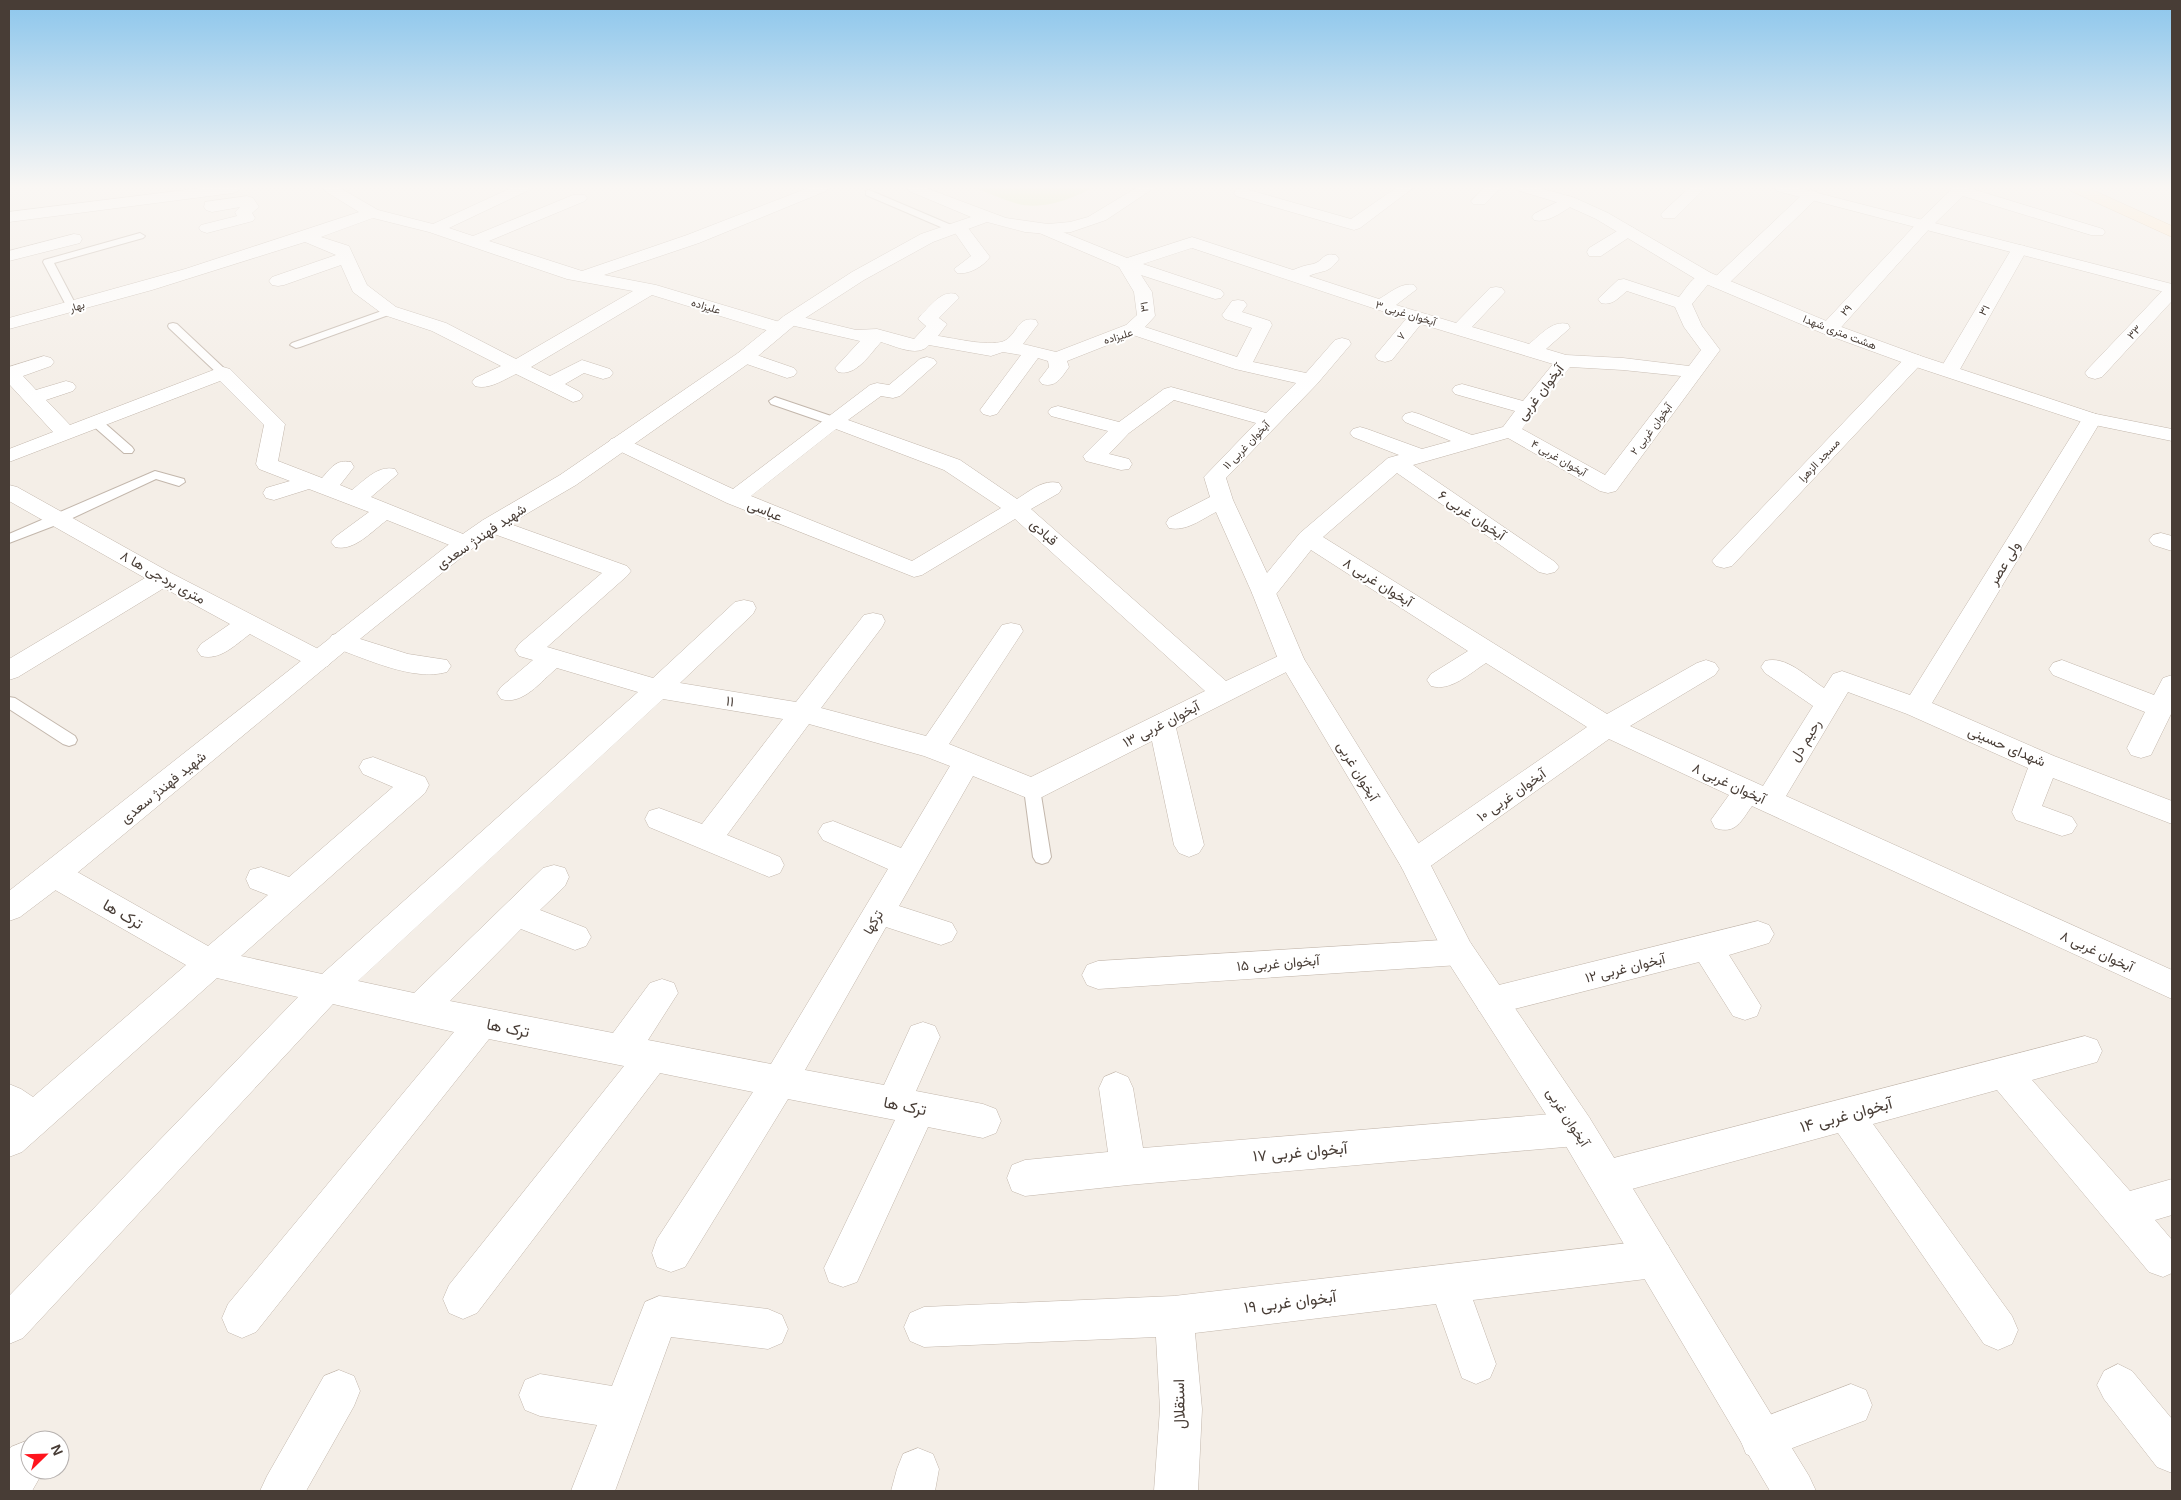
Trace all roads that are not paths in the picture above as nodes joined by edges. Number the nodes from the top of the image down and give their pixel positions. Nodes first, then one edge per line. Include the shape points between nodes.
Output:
1 (62, 258) edge
2 (241, 258) edge
3 (343, 258) edge
4 (346, 258) edge
5 (524, 258) edge
6 (638, 258) edge
7 (891, 258) edge
8 (978, 258) edge
9 (1112, 258) edge
10 (1144, 258) edge
11 (1238, 258) edge
12 (1674, 258) edge
13 (1738, 258) edge
14 (1894, 258) edge
15 (2014, 258) edge
16 (2050, 258) edge
17 (1330, 259) dead end
18 (1126, 264) junction
19 (964, 269) dead end
20 (584, 277) junction
21 (1293, 277) junction
22 (1712, 280) junction
23 (278, 281) dead end
24 (650, 289) junction
25 (1408, 289) dead end
26 (2172, 290) edge
27 (1496, 292) dead end
28 (1215, 294) dead end
29 (950, 298) dead end
30 (1607, 299) dead end
31 (1683, 304) junction
32 (1238, 305) dead end
33 (1381, 306) junction
34 (72, 307) junction
35 (390, 311) junction
36 (1418, 316) junction
37 (9, 324) edge
38 (784, 324) junction
39 (1029, 324) dead end
40 (173, 326) dead end
41 (1561, 328) dead end
42 (1133, 329) junction
43 (1460, 329) junction
44 (1829, 329) junction
45 (877, 335) junction
46 (921, 342) junction
47 (1342, 344) dead end
48 (296, 345) dead end
49 (1010, 347) junction
50 (1034, 351) junction
51 (1533, 351) junction
52 (1385, 356) dead end
53 (745, 357) junction
54 (1057, 358) junction
55 (1914, 360) junction
56 (1565, 361) junction
57 (44, 362) dead end
58 (927, 363) dead end
59 (1242, 365) junction
60 (516, 367) junction
61 (845, 368) dead end
62 (1949, 371) junction
63 (787, 372) dead end
64 (1694, 372) junction
65 (9, 373) edge
66 (223, 373) junction
67 (602, 373) dead end
68 (2095, 373) dead end
69 (1049, 380) dead end
70 (1310, 380) junction
71 (482, 382) dead end
72 (550, 384) junction
73 (66, 387) dead end
74 (1462, 390) dead end
75 (573, 396) dead end
76 (33, 398) junction
77 (775, 401) dead end
78 (1527, 408) junction
79 (990, 410) dead end
80 (1058, 412) dead end
81 (1412, 418) dead end
82 (2092, 418) junction
83 (1269, 420) junction
84 (833, 421) junction
85 (96, 422) junction
86 (1122, 429) junction
87 (1510, 431) junction
88 (66, 433) junction
89 (1360, 433) dead end
90 (2172, 435) edge
91 (1471, 442) junction
92 (618, 443) junction
93 (128, 450) dead end
94 (9, 456) edge
95 (1420, 456) junction
96 (1396, 463) junction
97 (988, 464) dead end
98 (1122, 464) dead end
99 (343, 467) dead end
100 (964, 473) junction
101 (387, 474) dead end
102 (179, 482) dead end
103 (318, 484) junction
104 (1608, 486) joint
105 (1051, 488) dead end
106 (9, 492) edge
107 (274, 494) dead end
108 (735, 498) junction
109 (355, 499) junction
110 (1222, 500) junction
111 (1016, 508) junction
112 (385, 511) junction
113 (59, 519) junction
114 (1177, 522) dead end
115 (491, 526) junction
116 (1308, 538) junction
117 (9, 539) edge
118 (344, 542) dead end
119 (465, 543) junction
120 (1724, 561) dead end
121 (1547, 567) dead end
122 (163, 578) junction
123 (1264, 593) junction
124 (744, 608) dead end
125 (873, 621) dead end
126 (248, 623) junction
127 (1011, 631) dead end
128 (341, 642) junction
129 (210, 650) dead end
130 (1486, 651) junction
131 (541, 654) junction
132 (1291, 659) junction
133 (319, 660) junction
134 (438, 666) dead end
135 (1774, 666) dead end
136 (1706, 669) dead end
137 (2062, 669) dead end
138 (9, 671) edge
139 (1440, 680) dead end
140 (1842, 680) joint
141 (2172, 684) edge
142 (658, 689) junction
143 (510, 693) dead end
144 (1223, 693) junction
145 (9, 702) edge
146 (1828, 703) junction
147 (1916, 707) junction
148 (2161, 708) junction
149 (803, 713) junction
150 (1162, 724) junction
151 (1608, 727) junction
152 (69, 740) dead end
153 (932, 748) junction
154 (2141, 748) dead end
155 (2044, 762) junction
156 (966, 763) junction
157 (373, 767) dead end
158 (1032, 789) junction
159 (1758, 796) junction
160 (2172, 813) edge
161 (659, 819) dead end
162 (1725, 820) dead end
163 (2062, 825) dead end
164 (833, 832) dead end
165 (707, 839) junction
166 (1190, 845) dead end
167 (1042, 857) dead end
168 (1414, 862) junction
169 (907, 864) junction
170 (769, 865) dead end
171 (54, 874) junction
172 (554, 877) dead end
173 (261, 879) dead end
174 (292, 892) junction
175 (9, 908) edge
176 (879, 912) junction
177 (516, 914) junction
178 (941, 932) dead end
179 (1758, 934) dead end
180 (575, 937) dead end
181 (1706, 947) junction
182 (1459, 952) junction
183 (210, 963) junction
184 (1098, 974) dead end
185 (2172, 985) edge
186 (326, 990) junction
187 (662, 993) dead end
188 (1491, 1001) junction
189 (1746, 1006) dead end
190 (420, 1009) junction
191 (482, 1023) junction
192 (923, 1037) dead end
193 (2085, 1051) dead end
194 (637, 1053) junction
195 (2004, 1073) junction
196 (780, 1081) junction
197 (1116, 1088) dead end
198 (906, 1106) junction
199 (21, 1109) edge
200 (1846, 1115) junction
201 (983, 1121) dead end
202 (1576, 1129) junction
203 (9, 1140) edge
204 (1128, 1167) junction
205 (1025, 1178) dead end
206 (1606, 1178) junction
207 (2172, 1197) edge
208 (2123, 1212) junction
209 (671, 1253) dead end
210 (2163, 1258) dead end
211 (1654, 1259) junction
212 (843, 1268) dead end
213 (1448, 1283) junction
214 (463, 1300) dead end
215 (1174, 1316) junction
216 (242, 1318) dead end
217 (9, 1324) edge
218 (924, 1327) dead end
219 (768, 1329) dead end
220 (1998, 1330) dead end
221 (1476, 1364) dead end
222 (2118, 1385) dead end
223 (339, 1391) dead end
224 (540, 1394) dead end
225 (1851, 1406) dead end
226 (624, 1408) junction
227 (1761, 1439) junction
228 (2172, 1452) edge
229 (282, 1491) edge
230 (593, 1491) edge
231 (1176, 1491) edge
232 (1794, 1491) edge

1 - 34 lane via 48,262
2 - 34 street, بهار
3 - 23 street
4 - 35 street via 359,288
5 - 20 street, علیزاده
6 - 20 street
7 - 38 street, شهید فهندژ سعدی
8 - 19 street
9 - 18 street
10 - 18 street, آبخوان غربی ۳
11 - 21 street, آبخوان غربی ۳
12 - 22 street, هشت متری شهدا
13 - 22 street
14 - 44 street, ۲۹
15 - 62 street, ۳۱
16 - 26 street
17 - 21 street via 1321,268
18 - 28 street
18 - 42 street, ۳۱ via 1143,292 1146,316
20 - 24 street, علیزاده
21 - 33 street, آبخوان غربی ۳
22 - 31 street
22 - 44 street, هشت متری شهدا
24 - 38 street, علیزاده
24 - 60 street
25 - 33 street
26 - 68 street, ۳۳
27 - 43 street
29 - 46 street via 927,319 938,324
30 - 31 street via 1624,284
31 - 64 street via 1692,327 1711,350
32 - 59 street via 1231,315 1263,325
33 - 36 street, آبخوان غربی ۳
34 - 37 street, بهار
35 - 48 lane
35 - 60 street via 439,327
36 - 43 street, آبخوان غربی ۳
36 - 52 street, ۷
38 - 45 street, علیزاده via 856,336
38 - 53 street, شهید فهندژ سعدی
39 - 49 street
40 - 66 lane
41 - 51 street
42 - 54 street, علیزاده
42 - 59 street, علیزاده
43 - 51 street, آبخوان غربی ۳
44 - 55 street, هشت متری شهدا
45 - 46 street, علیزاده
45 - 61 street
46 - 49 street, علیزاده via 990,350
47 - 70 street, آبخوان غربی ۱۱
49 - 50 street, علیزاده
50 - 54 street, علیزاده
50 - 79 street
51 - 56 street, آبخوان غربی ۳
53 - 63 street
53 - 92 street, شهید فهندژ سعدی
54 - 69 street via 1059,367
55 - 62 street, هشت متری شهدا
55 - 120 street, مسجد الزهرا
56 - 64 street, آبخوان غربی
56 - 78 street, آبخوان غربی
57 - 65 street
58 - 84 street via 893,392 877,389
59 - 70 street, علیزاده
60 - 71 street
60 - 72 street
62 - 82 street, هشت متری شهدا
64 - 104 street, آبخوان غربی ۲
65 - 76 street
66 - 85 street
66 - 103 street via 275,424 267,464
67 - 72 street via 582,366
70 - 83 street, آبخوان غربی ۱۱
72 - 75 street
73 - 76 street
74 - 78 street
76 - 88 street
77 - 84 lane
78 - 87 street, آبخوان غربی
80 - 86 street
81 - 91 street
82 - 90 street, هشت متری شهدا
82 - 147 street, ولی عصر
83 - 86 street via 1171,393
83 - 110 street, آبخوان غربی ۱۱ via 1215,477
84 - 100 street, قبادی via 952,465
84 - 108 street
85 - 88 street
85 - 93 lane
86 - 98 street via 1094,456
87 - 91 street, آبخوان غربی
87 - 104 street, آبخوان غربی ۴
88 - 94 street
89 - 95 street
91 - 95 street, آبخوان غربی
92 - 108 street, عباسی
92 - 115 street, شهید فهندژ سعدی via 568,480
95 - 96 street, آبخوان غربی
96 - 116 street, آبخوان غربی
96 - 121 street, آبخوان غربی ۶
97 - 100 street
99 - 103 street
100 - 111 street, قبادی
101 - 109 street
102 - 113 lane via 155,475
103 - 107 street
103 - 109 street
105 - 111 street
106 - 113 street, ۸ متری بردجی ها
108 - 111 street, عباسی via 914,570
109 - 112 street
110 - 114 street
110 - 123 street, آبخوان غربی ۱۱
111 - 144 street, قبادی
112 - 118 street
112 - 119 street
113 - 117 lane
113 - 122 street, ۸ متری بردجی ها
115 - 119 street, شهید فهندژ سعدی
115 - 131 street via 619,571
116 - 123 street, آبخوان غربی
116 - 130 street, آبخوان غربی ۸
119 - 128 street, شهید فهندژ سعدی
122 - 126 street, ۸ متری بردجی ها
122 - 138 street
123 - 132 street, آبخوان غربی
124 - 142 street
125 - 149 street
126 - 129 street
126 - 133 street, ۸ متری بردجی ها
127 - 153 street
128 - 133 street, شهید فهندژ سعدی
128 - 134 street via 406,663
130 - 139 street
130 - 151 street, آبخوان غربی ۸
131 - 142 street, ۱۱
131 - 143 street
132 - 144 street, آبخوان غربی ۱۳
132 - 168 street, آبخوان غربی
133 - 171 street, شهید فهندژ سعدی
135 - 146 street
136 - 151 street, آبخوان غربی ۱۰
137 - 148 street
140 - 146 street, رحیم دل
140 - 147 street, شهدای حسینی
141 - 148 street
142 - 149 street, ۱۱
142 - 186 street
144 - 150 street, آبخوان غربی ۱۳
145 - 152 lane
146 - 159 street, رحیم دل
147 - 155 street, شهدای حسینی
148 - 154 street
149 - 153 street, ۱۱
149 - 165 street
150 - 158 street, آبخوان غربی ۱۳
150 - 166 street
151 - 159 street, آبخوان غربی ۸
151 - 168 street, آبخوان غربی ۱۰
153 - 156 street, ۱۱
155 - 160 street, شهدای حسینی
155 - 163 street via 2026,812
156 - 158 street, ۱۱
156 - 169 street, ترکها
157 - 174 street via 415,785
158 - 167 lane
159 - 162 street, رحیم دل
159 - 185 street, آبخوان غربی ۸
161 - 165 street
164 - 169 street
165 - 170 street
168 - 182 street, آبخوان غربی
169 - 176 street, ترکها
171 - 175 street, شهید فهندژ سعدی
171 - 183 street, ترک ها
172 - 177 street
173 - 174 street
174 - 183 street
176 - 178 street
176 - 196 street, ترکها
177 - 180 street
177 - 190 street
179 - 181 street, آبخوان غربی ۱۲
181 - 188 street, آبخوان غربی ۱۲
181 - 189 street
182 - 184 street, آبخوان غربی ۱۵
182 - 188 street, آبخوان غربی
183 - 186 street, ترک ها
183 - 199 street
186 - 190 street, ترک ها
186 - 217 street
187 - 194 street
188 - 202 street, آبخوان غربی
190 - 191 street, ترک ها
191 - 194 street, ترک ها
191 - 216 street
192 - 198 street
193 - 195 street, آبخوان غربی ۱۴
194 - 196 street, ترک ها
194 - 214 street
195 - 200 street, آبخوان غربی ۱۴
195 - 208 street
196 - 198 street, ترک ها
196 - 209 street, ترکها
197 - 204 street
198 - 201 street, ترک ها
198 - 212 street
199 - 203 street
200 - 206 street, آبخوان غربی ۱۴
200 - 220 street
202 - 204 street, آبخوان غربی ۱۷
202 - 206 street, آبخوان غربی
204 - 205 street, آبخوان غربی ۱۷
206 - 211 street, آبخوان غربی
207 - 208 street
208 - 210 street
211 - 213 street, آبخوان غربی ۱۹
211 - 227 street, آبخوان غربی
213 - 215 street, آبخوان غربی ۱۹
213 - 221 street
215 - 218 street, آبخوان غربی ۱۹
215 - 231 street, استقلال via 1181,1409
219 - 226 street via 659,1316
222 - 228 street
223 - 229 street
224 - 226 street
225 - 227 street
226 - 230 street
227 - 232 street, آبخوان غربی

